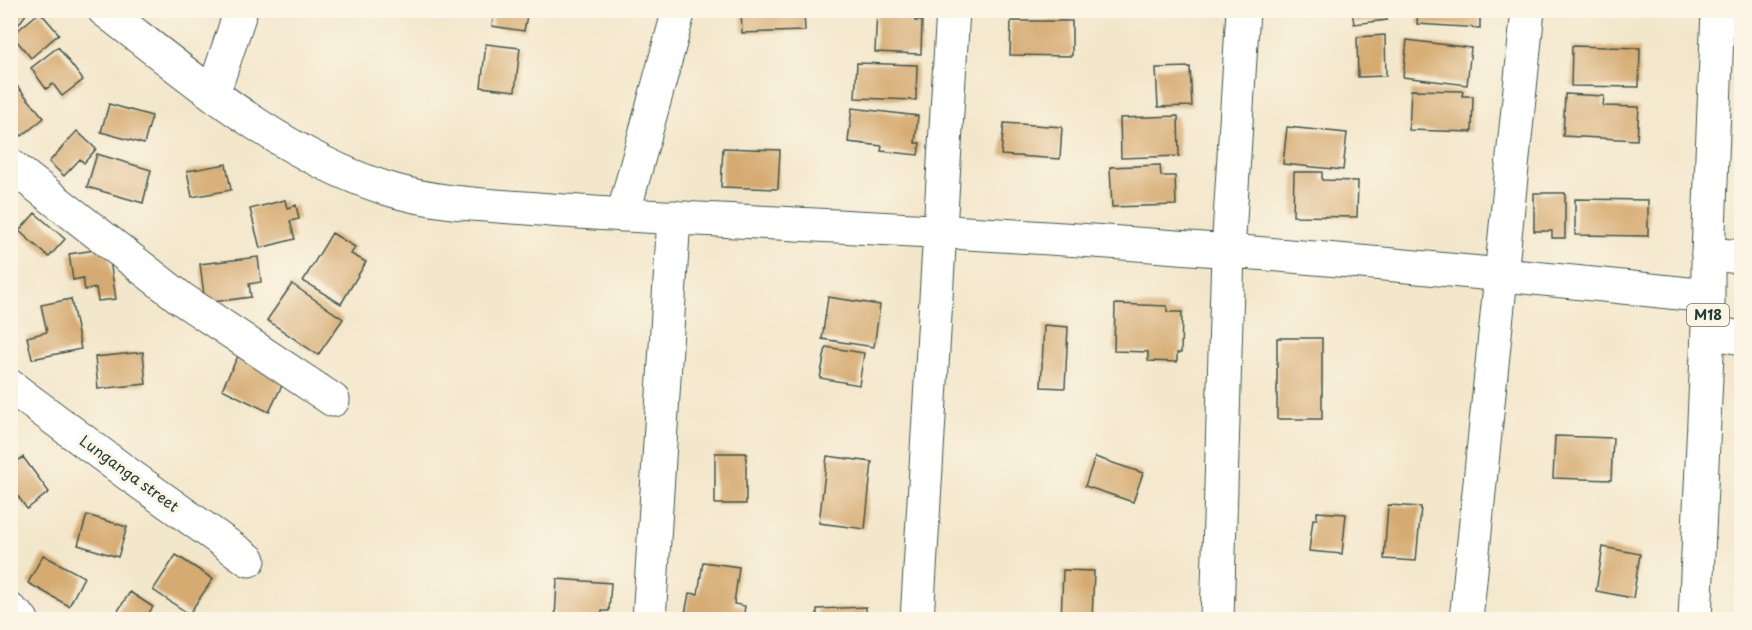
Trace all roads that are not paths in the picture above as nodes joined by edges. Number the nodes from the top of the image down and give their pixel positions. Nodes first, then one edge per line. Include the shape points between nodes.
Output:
1 (104, 10) edge
2 (241, 10) edge
3 (680, 10) edge
4 (953, 10) edge
5 (1243, 10) edge
6 (1528, 10) edge
7 (1718, 10) edge
8 (213, 94) junction
9 (10, 165) edge
10 (623, 215) junction
11 (674, 217) junction
12 (939, 231) junction
13 (1228, 252) junction
14 (1708, 254) junction
15 (1742, 257) edge
16 (1503, 274) junction
17 (1707, 296) junction
18 (1708, 332) junction
19 (1742, 338) edge
20 (10, 386) edge
21 (333, 400) dead end
22 (249, 560) dead end
23 (10, 610) edge
24 (22, 620) edge
25 (649, 620) edge
26 (917, 620) edge
27 (1217, 620) edge
28 (1466, 620) edge
29 (1695, 620) edge

1 - 8 street
2 - 8 street
3 - 10 street
4 - 12 street
5 - 13 street
6 - 16 street
7 - 14 street, M18
8 - 10 street via 333,168 424,200
9 - 21 street via 182,299
10 - 11 street
11 - 12 street
11 - 25 street
12 - 13 street
12 - 26 street
13 - 16 street
13 - 27 street
14 - 15 street
14 - 17 street, M18
16 - 17 street
16 - 28 street
17 - 18 street, M18
18 - 19 street
18 - 29 street, M18
20 - 22 street, Lunganga street
23 - 24 street

